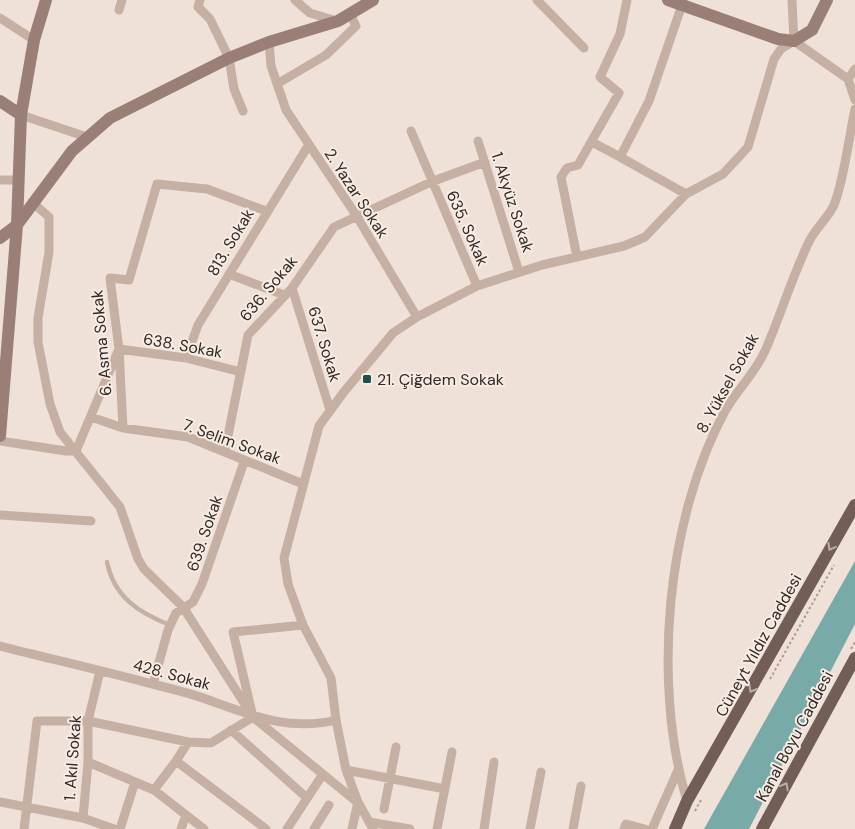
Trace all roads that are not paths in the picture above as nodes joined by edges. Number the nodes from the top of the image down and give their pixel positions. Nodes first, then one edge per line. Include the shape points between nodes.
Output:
1 (46, 0) edge
2 (122, 0) edge
3 (200, 0) edge
4 (296, 0) edge
5 (373, 0) edge
6 (538, 0) edge
7 (627, 0) edge
8 (668, 0) edge
9 (792, 0) edge
10 (827, 0) edge
11 (683, 3) edge
12 (118, 10) dead end
13 (350, 14) junction
14 (0, 18) edge
15 (338, 21) junction
16 (34, 40) junction
17 (269, 42) junction
18 (794, 42) junction
19 (584, 48) dead end
20 (229, 58) junction
21 (855, 68) edge
22 (848, 79) junction
23 (277, 84) junction
24 (855, 100) edge
25 (0, 101) edge
26 (855, 109) edge
27 (243, 110) dead end
28 (21, 115) junction
29 (411, 131) dead end
30 (87, 138) junction
31 (478, 141) dead end
32 (592, 142) junction
33 (308, 146) junction
34 (620, 157) junction
35 (485, 162) junction
36 (0, 180) edge
37 (18, 180) junction
38 (431, 182) junction
39 (686, 194) junction
40 (32, 202) junction
41 (266, 211) junction
42 (356, 215) junction
43 (16, 225) junction
44 (0, 238) edge
45 (577, 257) junction
46 (519, 272) junction
47 (229, 274) junction
48 (477, 286) junction
49 (292, 288) junction
50 (284, 295) junction
51 (417, 317) junction
52 (118, 349) junction
53 (186, 358) junction
54 (241, 372) junction
55 (330, 410) junction
56 (91, 417) junction
57 (124, 428) junction
58 (0, 436) edge
59 (0, 441) edge
60 (76, 450) junction
61 (225, 451) junction
62 (244, 462) junction
63 (303, 484) junction
64 (855, 505) edge
65 (0, 515) edge
66 (91, 521) dead end
67 (107, 562) dead end
68 (183, 607) junction
69 (170, 625) junction
70 (303, 625) junction
71 (0, 646) edge
72 (855, 658) edge
73 (100, 671) junction
74 (153, 684) junction
75 (253, 717) junction
76 (336, 720) junction
77 (88, 721) junction
78 (231, 730) junction
79 (188, 742) junction
80 (396, 747) dead end
81 (452, 752) dead end
82 (176, 761) junction
83 (88, 762) junction
84 (494, 762) dead end
85 (346, 770) junction
86 (678, 770) junction
87 (541, 772) dead end
88 (323, 774) junction
89 (390, 778) junction
90 (135, 782) junction
91 (581, 786) dead end
92 (445, 789) junction
93 (154, 790) junction
94 (307, 798) junction
95 (688, 801) junction
96 (0, 802) edge
97 (358, 802) junction
98 (329, 805) dead end
99 (27, 806) junction
100 (384, 809) dead end
101 (186, 815) junction
102 (83, 818) junction
103 (371, 826) edge
104 (24, 829) edge
105 (114, 829) edge
106 (120, 829) edge
107 (181, 829) edge
108 (204, 829) edge
109 (266, 829) edge
110 (287, 829) edge
111 (314, 829) edge
112 (352, 829) edge
113 (410, 829) edge
114 (437, 829) edge
115 (484, 829) edge
116 (530, 829) edge
117 (573, 829) edge
118 (624, 829) edge
119 (645, 829) edge
120 (652, 829) edge
121 (675, 829) edge
122 (762, 829) edge

1 - 16 street
2 - 12 street
3 - 20 street via 198,7 210,20
4 - 15 street via 310,13
5 - 13 street
6 - 19 street
7 - 32 street via 620,34 600,77 619,93
8 - 11 street
9 - 18 street
10 - 18 street via 812,30
11 - 18 street
11 - 34 street via 649,101
13 - 15 street
13 - 23 street via 356,26 326,55
14 - 16 street
15 - 17 street
16 - 28 street
17 - 20 street
17 - 23 street, 2. Yazar Sokak via 271,66
18 - 22 street
18 - 39 street via 781,49 774,60 748,147 723,174
20 - 27 street via 234,89
20 - 30 street via 110,118
21 - 22 street
22 - 24 street
23 - 33 street, 2. Yazar Sokak via 286,110
25 - 28 street
26 - 86 street, 8. Yüksel Sokak via 835,203 807,244 764,353 725,411 698,472 679,543 670,604 669,699
28 - 30 street
28 - 37 street
29 - 38 street, 635. Sokak
30 - 40 street via 72,151
31 - 35 street, 1. Akyüz Sokak
32 - 34 street
32 - 45 street via 578,165 567,168 561,177
33 - 41 street, 813. Sokak
33 - 42 street, 2. Yazar Sokak
34 - 39 street
35 - 38 street, 635. Sokak
35 - 46 street, 1. Akyüz Sokak
36 - 37 street
37 - 43 street
38 - 42 street, 636. Sokak
38 - 48 street, 635. Sokak
39 - 45 street via 645,237 624,246
40 - 43 street
40 - 60 street via 49,217 49,252 38,318 38,342 50,404 60,432
41 - 47 street, 813. Sokak
41 - 52 street, 6. Asma Sokak via 207,189 157,184 129,280 110,278
42 - 49 street, 636. Sokak via 334,226
42 - 51 street, 2. Yazar Sokak
43 - 44 street
43 - 58 street
45 - 46 street
46 - 48 street
47 - 50 street
47 - 53 street, 813. Sokak via 198,325
48 - 51 street
49 - 50 street, 636. Sokak
49 - 55 street, 637. Sokak
50 - 54 street, 636. Sokak via 248,335
51 - 55 street via 393,333
52 - 53 street, 638. Sokak
52 - 56 street
52 - 57 street, 6. Asma Sokak
53 - 54 street, 638. Sokak
54 - 61 street, 636. Sokak
55 - 63 street via 319,426
56 - 57 street, 7. Selim Sokak
56 - 60 street
57 - 61 street, 7. Selim Sokak via 188,438
59 - 60 street
60 - 68 street via 120,507 144,569
61 - 62 street, 7. Selim Sokak
62 - 63 street, 7. Selim Sokak
62 - 68 street, 639. Sokak via 202,584 193,602
63 - 70 street via 284,558 288,584
64 -> 95 main road, Cüneyt Yıldız Caddesi
65 - 66 street
67 - 69 lane via 113,582 123,598 135,608
68 - 69 street, 639. Sokak
68 - 75 street
69 - 74 street, 639. Sokak
70 - 75 street via 233,632
70 - 76 street via 331,678
71 - 73 street, 428. Sokak
122 -> 72 main road, Kanal Boyu Caddesi
73 - 74 street, 428. Sokak
73 - 77 street, 1. Akıl Sokak
74 - 75 street, 428. Sokak via 213,701
75 - 76 street, 428. Sokak via 302,724
75 - 78 street
75 - 88 street
76 - 85 street
77 - 79 street
77 - 83 street, 1. Akıl Sokak
77 - 99 street via 37,721
78 - 79 street via 211,743
78 - 94 street
79 - 82 street
80 - 89 street
81 - 92 street
82 - 93 street
82 - 109 street
83 - 90 street
83 - 102 street, 1. Akıl Sokak
84 - 115 street
85 - 89 street
85 - 97 street
86 - 95 street, 8. Yüksel Sokak
86 - 120 street
87 - 116 street
88 - 94 street
88 - 97 street
89 - 92 street
89 - 100 street
90 - 93 street
90 - 106 street
91 - 117 street
92 - 114 street
93 - 101 street
94 - 110 street
95 - 121 main road, Cüneyt Yıldız Caddesi
96 - 99 street
97 - 103 street
97 - 112 street
98 - 111 street
99 - 102 street
99 - 104 street
101 - 107 street
101 - 108 street
102 - 105 street
103 - 113 street
118 - 119 street via 626,824

